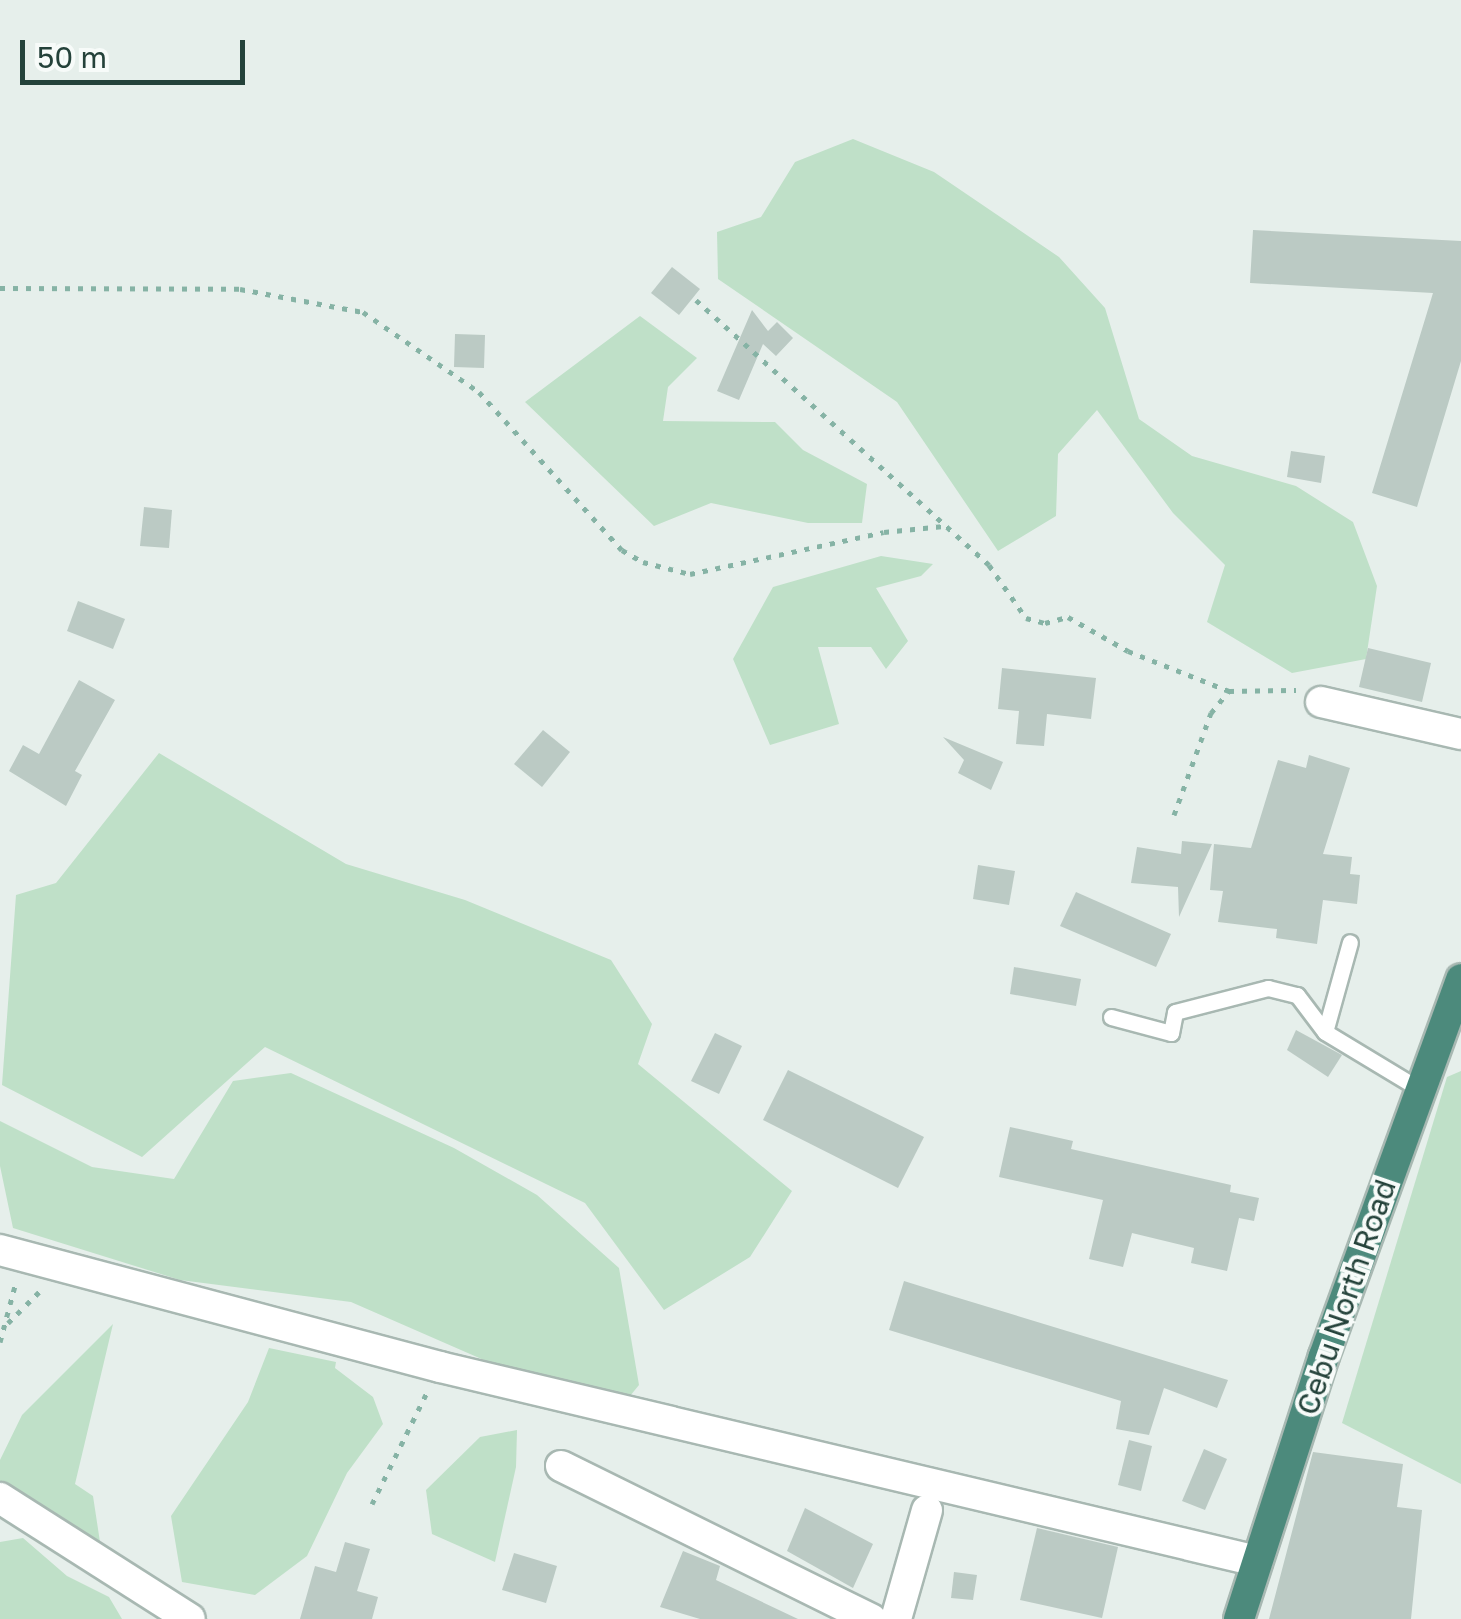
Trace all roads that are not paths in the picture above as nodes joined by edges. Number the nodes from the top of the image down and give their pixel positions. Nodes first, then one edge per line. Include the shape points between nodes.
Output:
1 (1321, 702) road end
2 (1461, 734) edge
3 (1350, 942) dead end
4 (1461, 979) edge
5 (1110, 1017) dead end
6 (1325, 1032) junction
7 (1418, 1088) junction
8 (11, 1252) edge
9 (562, 1466) dead end
10 (0, 1498) edge
11 (926, 1510) dead end
12 (1257, 1560) junction
13 (190, 1619) edge
14 (871, 1619) edge
15 (896, 1619) edge
16 (1239, 1619) edge

1 - 2 street
3 - 6 lane
4 - 7 highway, Cebu North Road
5 - 6 lane via 1171,1033 1175,1012 1268,988 1297,995
6 - 7 lane
7 - 12 highway, Cebu North Road
8 - 12 street via 440,1367
9 - 14 street
10 - 13 street
11 - 15 street
12 - 16 highway, Cebu North Road

